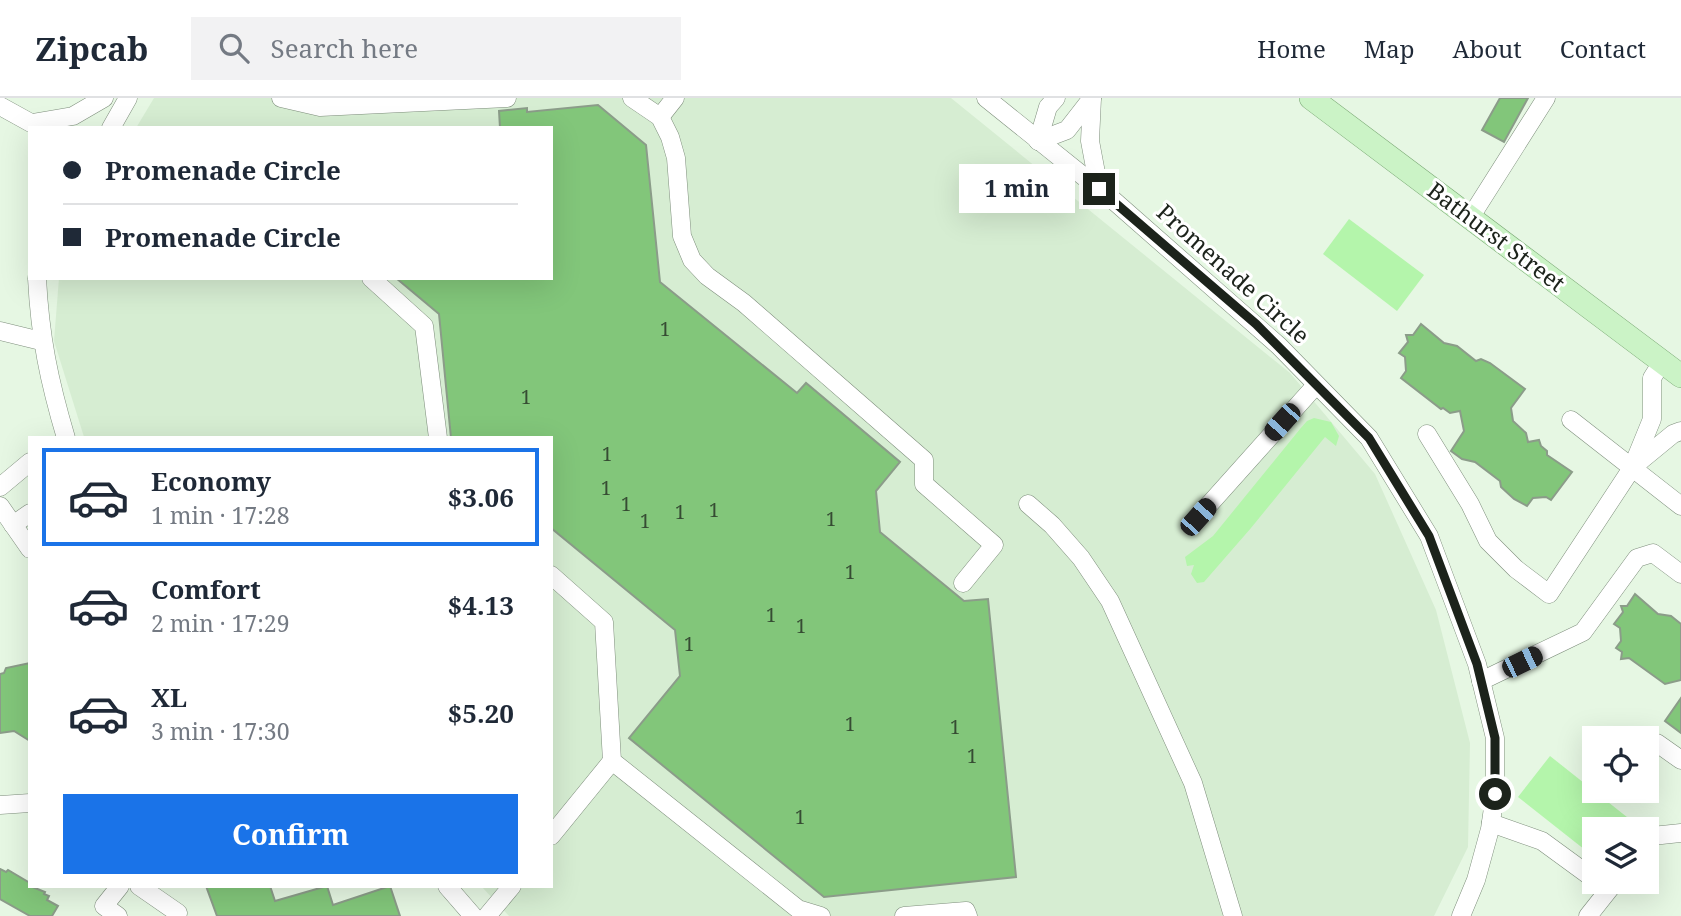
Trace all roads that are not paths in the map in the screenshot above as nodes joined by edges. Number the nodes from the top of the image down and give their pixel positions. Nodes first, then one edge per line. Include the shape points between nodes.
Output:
1 (104, 98) edge
2 (128, 98) edge
3 (281, 98) edge
4 (507, 98) edge
5 (632, 98) edge
6 (675, 98) edge
7 (986, 98) edge
8 (1056, 98) edge
9 (1092, 98) edge
10 (1311, 98) edge
11 (1546, 98) edge
12 (0, 106) edge
13 (660, 117) junction
14 (36, 126) edge
15 (112, 126) edge
16 (1038, 141) junction
17 (1099, 189) junction
18 (1470, 218) junction
19 (37, 280) edge
20 (374, 280) edge
21 (0, 331) edge
22 (41, 341) junction
23 (1662, 362) junction
24 (1681, 376) edge
25 (1316, 384) junction
26 (1571, 420) dead end
27 (1681, 431) edge
28 (1427, 434) dead end
29 (64, 436) edge
30 (438, 436) edge
31 (28, 464) edge
32 (1632, 468) junction
33 (0, 487) edge
34 (1028, 504) dead end
35 (0, 506) edge
36 (1681, 506) edge
37 (28, 514) edge
38 (1198, 517) dead end
39 (13, 525) junction
40 (28, 545) edge
41 (1681, 574) edge
42 (553, 577) edge
43 (963, 583) dead end
44 (1481, 681) junction
45 (1659, 744) edge
46 (1681, 760) edge
47 (612, 761) junction
48 (28, 803) edge
49 (0, 805) edge
50 (1490, 823) junction
51 (553, 834) edge
52 (1681, 834) edge
53 (1659, 836) edge
54 (1582, 870) edge
55 (118, 888) edge
56 (142, 888) edge
57 (449, 888) edge
58 (510, 888) edge
59 (1602, 894) edge
60 (178, 913) dead end
61 (118, 916) edge
62 (473, 916) edge
63 (487, 916) edge
64 (821, 916) edge
65 (904, 916) edge
66 (968, 916) edge
67 (1233, 916) edge
68 (1461, 916) edge
69 (1588, 916) edge

1 - 14 street via 73,116
2 - 15 street
3 - 4 street via 320,107
5 - 13 street
6 - 13 street
7 - 16 street, Promenade Circle
8 - 16 street via 1048,107
9 - 16 street via 1067,130
9 - 17 street via 1090,141
10 - 18 main road, Bathurst Street
11 - 18 street
12 - 14 street
13 - 43 street via 676,158 682,236 692,260 924,460 924,484 994,545
16 - 17 street, Promenade Circle
17 - 25 street, Promenade Circle via 1256,324
18 - 23 main road, Bathurst Street
19 - 22 street
20 - 30 street via 424,326
21 - 22 street
22 - 29 street
23 - 24 main road, Bathurst Street
23 - 32 street via 1652,378 1652,419
25 - 38 street
25 - 44 street, Promenade Circle via 1369,438 1429,536
26 - 32 street
27 - 32 street
28 - 32 street via 1488,541 1549,594
31 - 33 street
32 - 36 street
34 - 67 street via 1081,558 1111,601 1193,783
35 - 39 street
37 - 39 street
39 - 40 street
41 - 44 street via 1653,553 1637,558 1583,632
42 - 47 street via 604,622
44 - 50 street, Promenade Circle via 1495,738
45 - 46 street
47 - 51 street
47 - 64 street via 798,909
48 - 49 street
50 - 54 street via 1542,841
50 - 68 street, Promenade Circle via 1476,880
52 - 53 street
55 - 61 street via 104,906
56 - 60 street
57 - 62 street
58 - 63 street
59 - 69 street
65 - 66 street via 966,911

